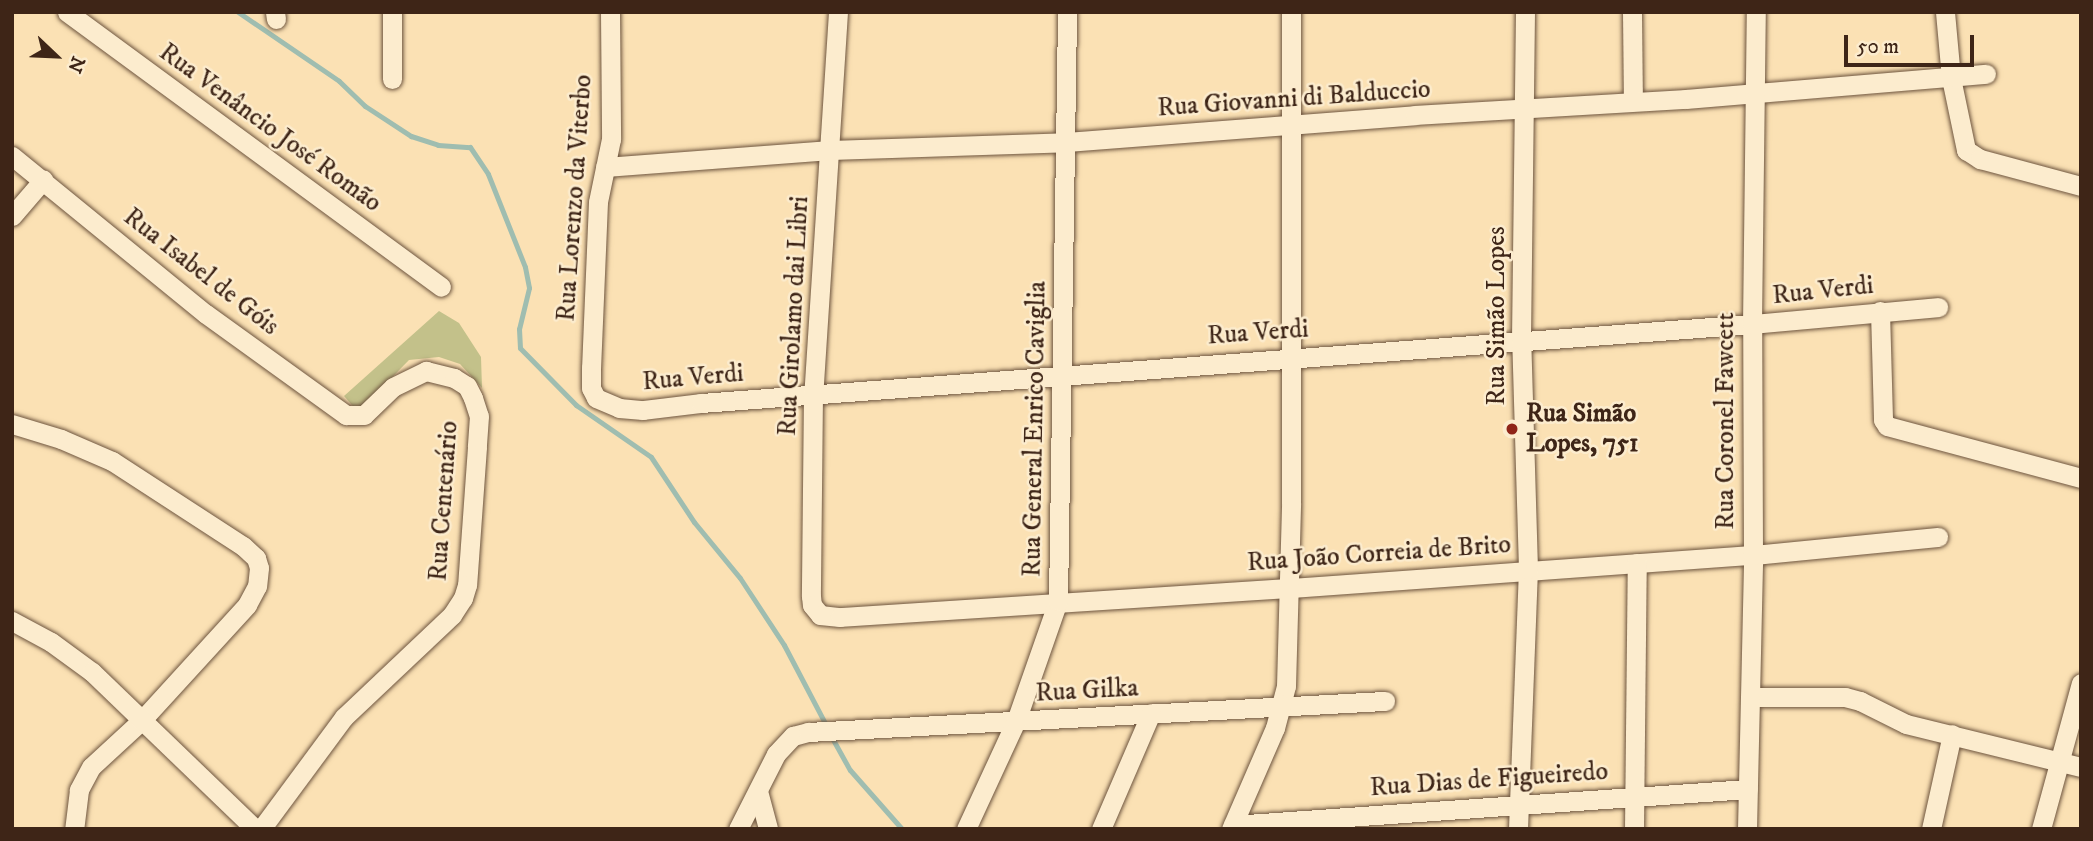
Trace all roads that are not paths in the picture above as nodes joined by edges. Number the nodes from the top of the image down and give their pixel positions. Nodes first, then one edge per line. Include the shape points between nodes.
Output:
1 (67, 12) edge
2 (392, 12) edge
3 (610, 12) edge
4 (838, 12) edge
5 (1067, 12) edge
6 (1292, 12) edge
7 (1525, 12) edge
8 (1632, 12) edge
9 (1756, 12) edge
10 (1945, 12) edge
11 (1986, 74) dead end
12 (1951, 78) junction
13 (392, 79) dead end
14 (1756, 93) junction
15 (1633, 101) junction
16 (1523, 111) junction
17 (1291, 124) junction
18 (1066, 142) junction
19 (830, 150) junction
20 (12, 156) edge
21 (605, 167) junction
22 (43, 180) junction
23 (2081, 186) edge
24 (12, 216) edge
25 (441, 287) dead end
26 (1938, 307) dead end
27 (1880, 312) junction
28 (1752, 324) junction
29 (1521, 339) junction
30 (1291, 357) junction
31 (1062, 374) junction
32 (591, 388) joint
33 (813, 394) junction
34 (364, 415) joint
35 (12, 424) edge
36 (2081, 478) edge
37 (1938, 537) dead end
38 (1753, 555) junction
39 (1637, 562) junction
40 (1528, 569) junction
41 (1290, 587) junction
42 (1058, 601) junction
43 (824, 617) joint
44 (12, 621) edge
45 (2081, 683) edge
46 (1751, 697) junction
47 (1385, 701) dead end
48 (1283, 706) junction
49 (1151, 713) junction
50 (142, 720) junction
51 (1016, 721) junction
52 (1952, 734) junction
53 (2059, 761) junction
54 (2081, 767) edge
55 (1748, 789) junction
56 (758, 791) junction
57 (1634, 796) junction
58 (1518, 803) junction
59 (1232, 827) edge
60 (74, 829) edge
61 (255, 829) edge
62 (261, 829) edge
63 (738, 829) edge
64 (768, 829) edge
65 (966, 829) edge
66 (1101, 829) edge
67 (1518, 829) edge
68 (1634, 829) edge
69 (1748, 829) edge
70 (1931, 829) edge
71 (2040, 829) edge

1 - 25 street, Rua Venâncio José Romão
2 - 13 street
3 - 21 street, Rua Lorenzo da Viterbo via 611,139
4 - 19 street, Rua Girolamo dai Libri
5 - 18 street, Rua General Enrico Caviglia
6 - 17 street
7 - 16 street, Rua Simão Lopes
8 - 15 street
9 - 14 street, Rua Coronel Fawcett
10 - 12 street
11 - 12 street, Rua Giovanni di Balduccio
12 - 14 street, Rua Giovanni di Balduccio
12 - 23 street via 1963,145 1970,154
14 - 15 street, Rua Giovanni di Balduccio
14 - 28 street, Rua Coronel Fawcett
15 - 16 street, Rua Giovanni di Balduccio
16 - 17 street, Rua Giovanni di Balduccio
16 - 29 street, Rua Simão Lopes
17 - 18 street, Rua Giovanni di Balduccio
17 - 30 street
18 - 19 street, Rua Giovanni di Balduccio
18 - 31 street, Rua General Enrico Caviglia
19 - 21 street, Rua Giovanni di Balduccio
19 - 33 street, Rua Girolamo dai Libri
20 - 22 street, Rua Isabel de Góis
21 - 32 street, Rua Lorenzo da Viterbo via 598,202
22 - 24 street
22 - 34 street, Rua Isabel de Góis via 206,314 328,404 346,415
26 - 27 street, Rua Verdi
27 - 28 street, Rua Verdi
27 - 36 street via 1882,420 1887,426
28 - 29 street, Rua Verdi
28 - 38 street, Rua Coronel Fawcett
29 - 30 street, Rua Verdi
29 - 40 street, Rua Simão Lopes
30 - 31 street, Rua Verdi
30 - 41 street
31 - 33 street, Rua Verdi
31 - 42 street, Rua General Enrico Caviglia
32 - 33 street, Rua Verdi via 604,403 643,410
33 - 43 street, Rua Girolamo dai Libri via 811,596 814,611
34 - 62 street, Rua Centenário via 407,377 426,371 467,386 478,416 467,586 452,615 344,717
35 - 50 street via 112,461 256,558 259,578 253,597
37 - 38 street, Rua João Correia de Brito
38 - 39 street, Rua João Correia de Brito
38 - 46 street, Rua Coronel Fawcett
39 - 40 street, Rua João Correia de Brito
39 - 57 street
40 - 41 street, Rua João Correia de Brito
40 - 58 street, Rua Simão Lopes
41 - 42 street, Rua João Correia de Brito
41 - 48 street
42 - 43 street, Rua João Correia de Brito
42 - 51 street, Rua General Enrico Caviglia
44 - 50 street via 92,672
45 - 53 street
46 - 52 street via 1845,697 1906,724
46 - 55 street, Rua Coronel Fawcett
47 - 48 street, Rua Gilka
48 - 49 street, Rua Gilka
48 - 59 street
49 - 51 street, Rua Gilka
49 - 66 street
50 - 60 street via 90,767 79,790
50 - 61 street
51 - 56 street, Rua Gilka via 801,734 776,754
51 - 65 street, Rua General Enrico Caviglia
52 - 53 street
52 - 70 street
53 - 54 street
53 - 71 street
55 - 57 street, Rua Dias de Figueiredo
55 - 69 street, Rua Coronel Fawcett
56 - 63 street
56 - 64 street
57 - 58 street, Rua Dias de Figueiredo
57 - 68 street
58 - 59 street, Rua Dias de Figueiredo
58 - 67 street, Rua Simão Lopes

